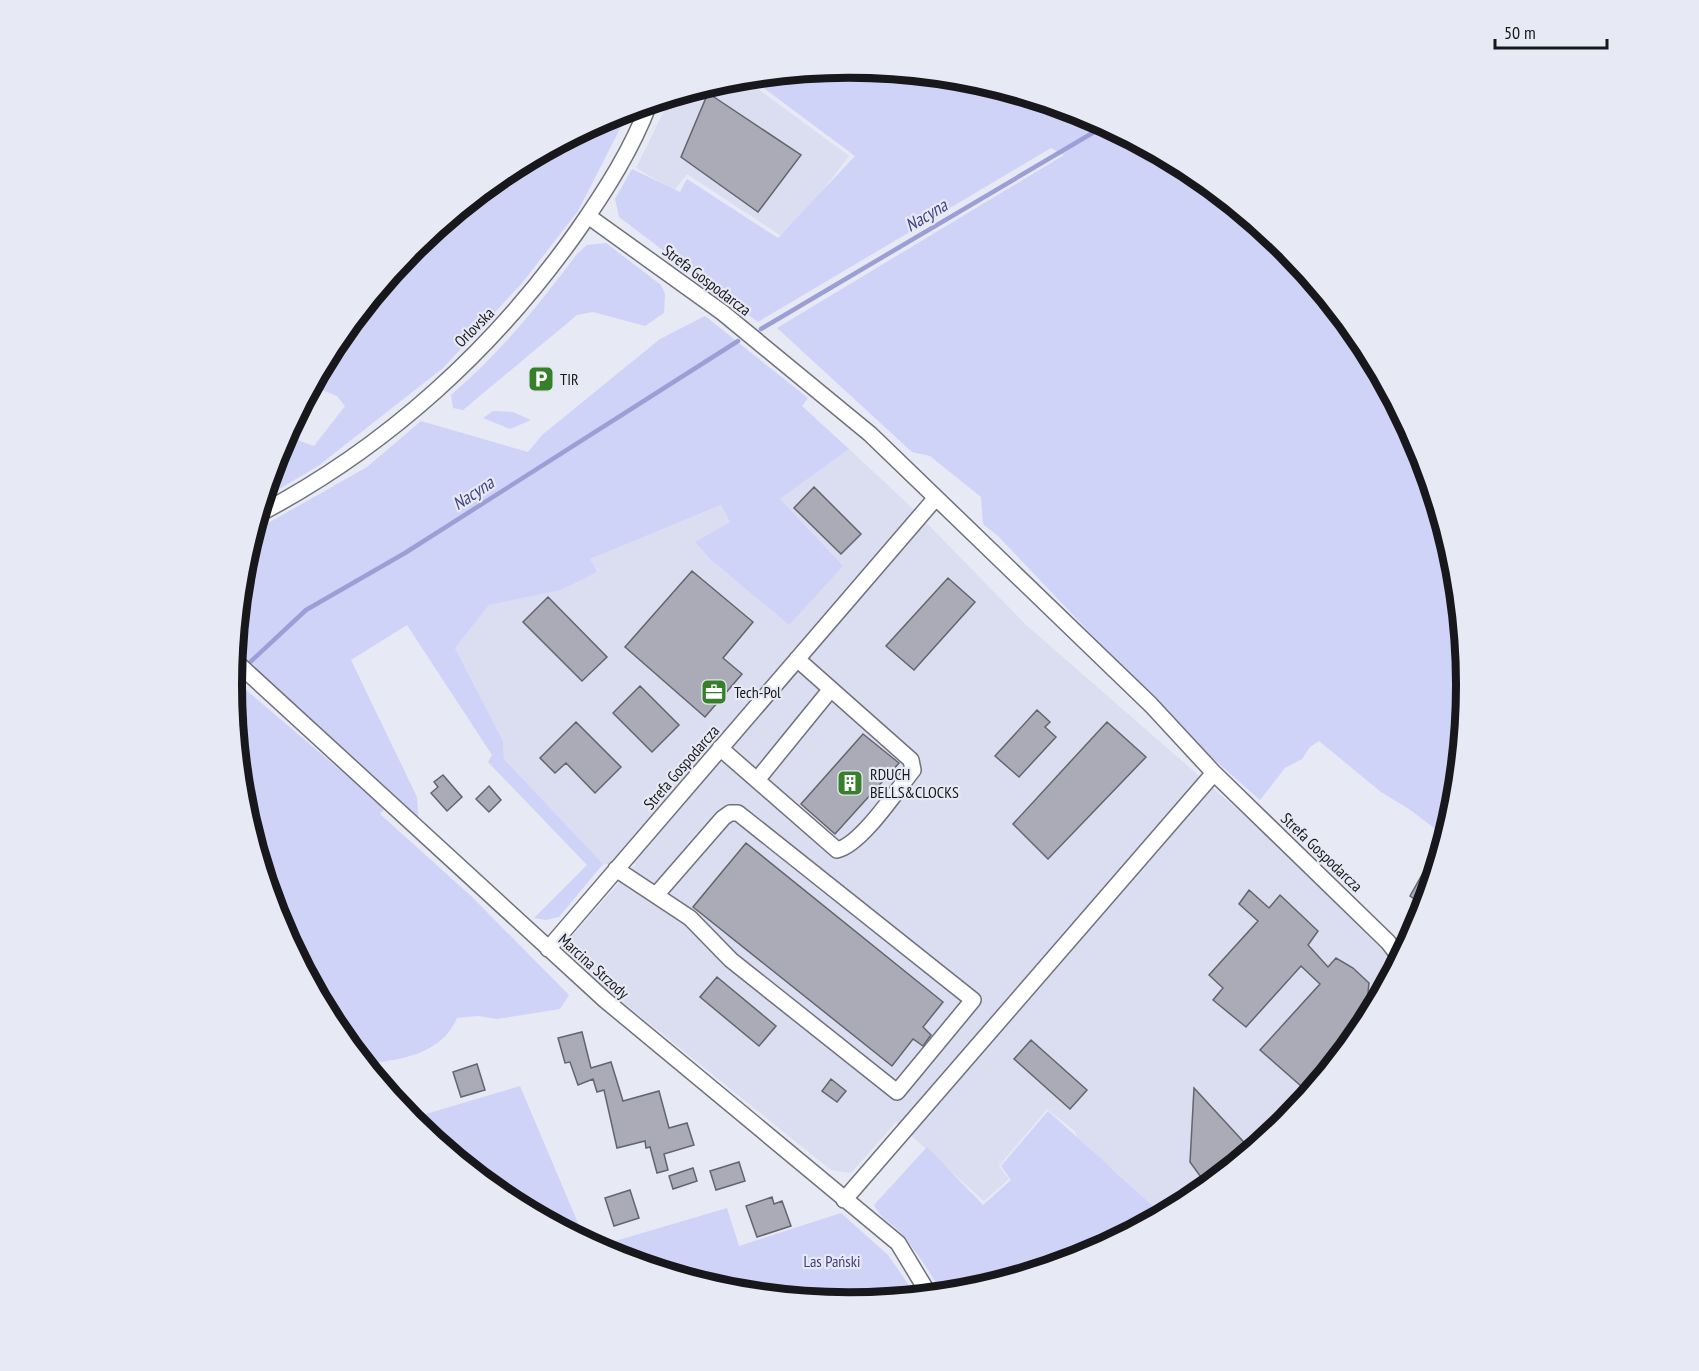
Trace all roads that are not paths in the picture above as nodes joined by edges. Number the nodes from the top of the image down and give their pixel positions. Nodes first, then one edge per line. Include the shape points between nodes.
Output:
1 (644, 114) edge
2 (588, 216) junction
3 (934, 500) junction
4 (269, 508) edge
5 (797, 659) junction
6 (242, 667) edge
7 (831, 689) junction
8 (720, 748) junction
9 (1215, 773) junction
10 (757, 780) junction
11 (616, 869) junction
12 (656, 896) junction
13 (548, 949) junction
14 (1395, 951) edge
15 (844, 1200) junction
16 (925, 1288) edge

1 - 2 street, Orlovska via 610,184
2 - 3 street, Strefa Gospodarcza via 723,313 870,434
2 - 4 street, Orlovska via 541,282 499,330 424,402 345,462
3 - 5 street, Strefa Gospodarcza
3 - 9 street, Strefa Gospodarcza via 1151,705
5 - 7 street
5 - 8 street, Strefa Gospodarcza
6 - 13 street, Marcina Strzody
7 - 10 street
7 - 10 street via 911,760 913,770 856,839 837,850
8 - 10 street
8 - 11 street, Strefa Gospodarcza
9 - 14 street, Strefa Gospodarcza
9 - 15 street
11 - 12 street
11 - 13 street, Strefa Gospodarcza
12 - 12 street via 690,918 731,960 897,1092 973,1000 738,813 723,818
13 - 15 street, Marcina Strzody via 634,1026
15 - 16 street, Marcina Strzody via 898,1243

